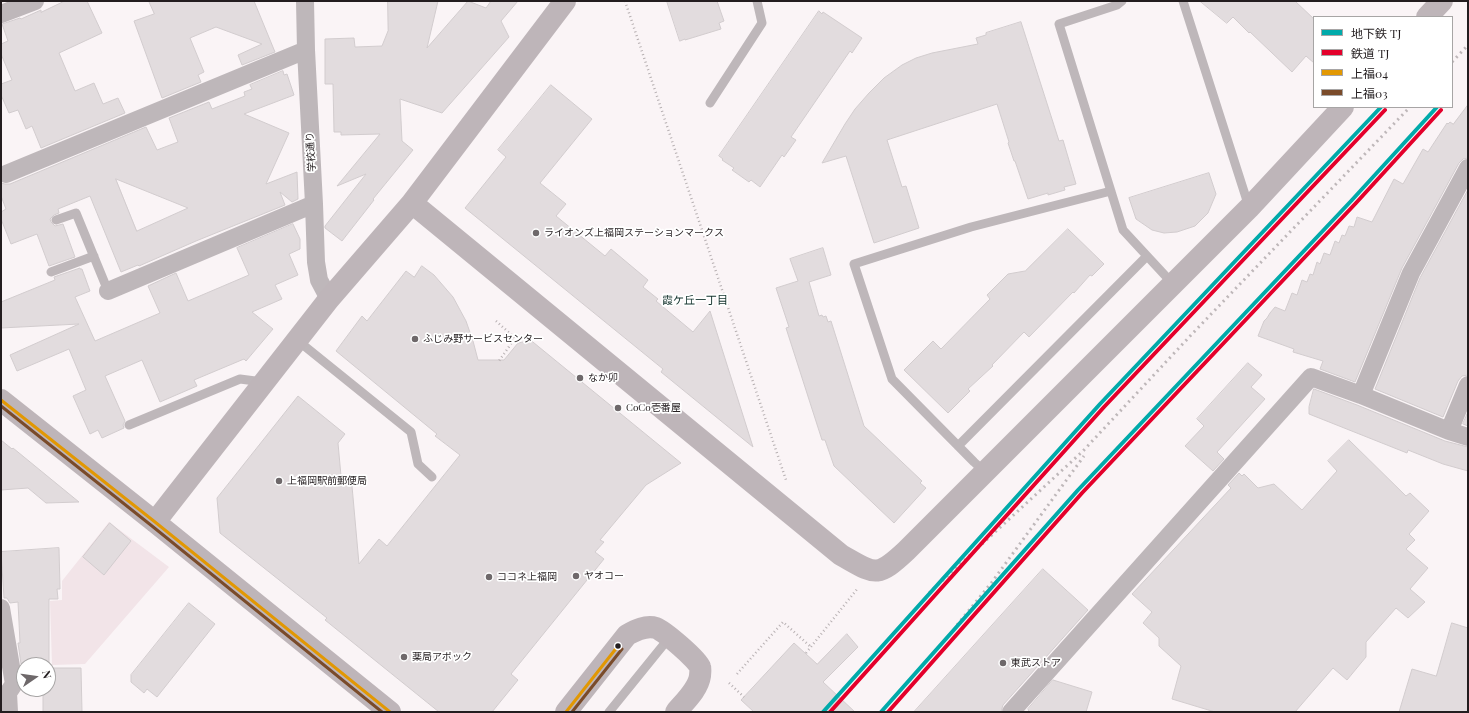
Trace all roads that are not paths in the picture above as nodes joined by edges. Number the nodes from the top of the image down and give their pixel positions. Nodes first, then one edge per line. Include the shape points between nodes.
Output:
1 (35, 1) edge
2 (305, 1) edge
3 (565, 1) edge
4 (757, 1) edge
5 (1122, 1) edge
6 (1183, 1) edge
7 (1442, 1) edge
8 (1, 14) edge
9 (1428, 16) edge
10 (306, 50) junction
11 (710, 103) dead end
12 (1342, 108) edge
13 (1468, 168) edge
14 (6, 174) dead end
15 (1111, 191) junction
16 (412, 203) junction
17 (314, 204) junction
18 (1249, 208) junction
19 (56, 220) dead end
20 (94, 256) junction
21 (1147, 256) junction
22 (51, 272) dead end
23 (1173, 284) junction
24 (108, 291) joint
25 (330, 299) junction
26 (297, 340) junction
27 (264, 382) junction
28 (1468, 386) edge
29 (1361, 395) junction
30 (1, 400) edge
31 (129, 425) dead end
32 (1449, 431) junction
33 (1468, 437) edge
34 (958, 446) junction
35 (985, 472) junction
36 (432, 478) dead end
37 (155, 522) junction
38 (1, 608) edge
39 (3, 627) edge
40 (669, 638) junction
41 (9, 712) edge
42 (390, 712) edge
43 (566, 712) edge
44 (609, 712) edge
45 (676, 712) edge
46 (1011, 712) edge

1 - 8 street
2 - 10 street, 学校通り
3 - 16 street
4 - 11 lane via 762,23
5 - 15 lane via 1117,6 1059,24
6 - 18 lane
7 - 9 street
10 - 14 street
10 - 17 street, 学校通り
12 - 18 street
13 - 29 street via 1411,272
15 - 21 lane via 1123,230
15 - 34 lane via 971,228 854,264 892,379
16 - 25 street
16 - 35 street via 841,555 870,572 889,566
17 - 24 street
17 - 25 street, 学校通り via 319,280
18 - 23 street
19 - 20 lane via 76,213
20 - 22 lane
20 - 24 lane
21 - 23 lane
21 - 34 lane
23 - 35 street
25 - 26 street
26 - 27 street
26 - 36 lane via 411,432 418,464
27 - 31 lane via 240,379
27 - 37 street
28 - 32 street
29 - 32 street
29 - 46 street via 1312,377
30 - 37 street
32 - 33 street
34 - 35 lane
37 - 42 street
38 - 39 street
39 - 41 street via 14,684 8,693
40 - 43 street via 656,628 639,628 627,635
40 - 44 lane
40 - 45 street via 700,667 697,686

